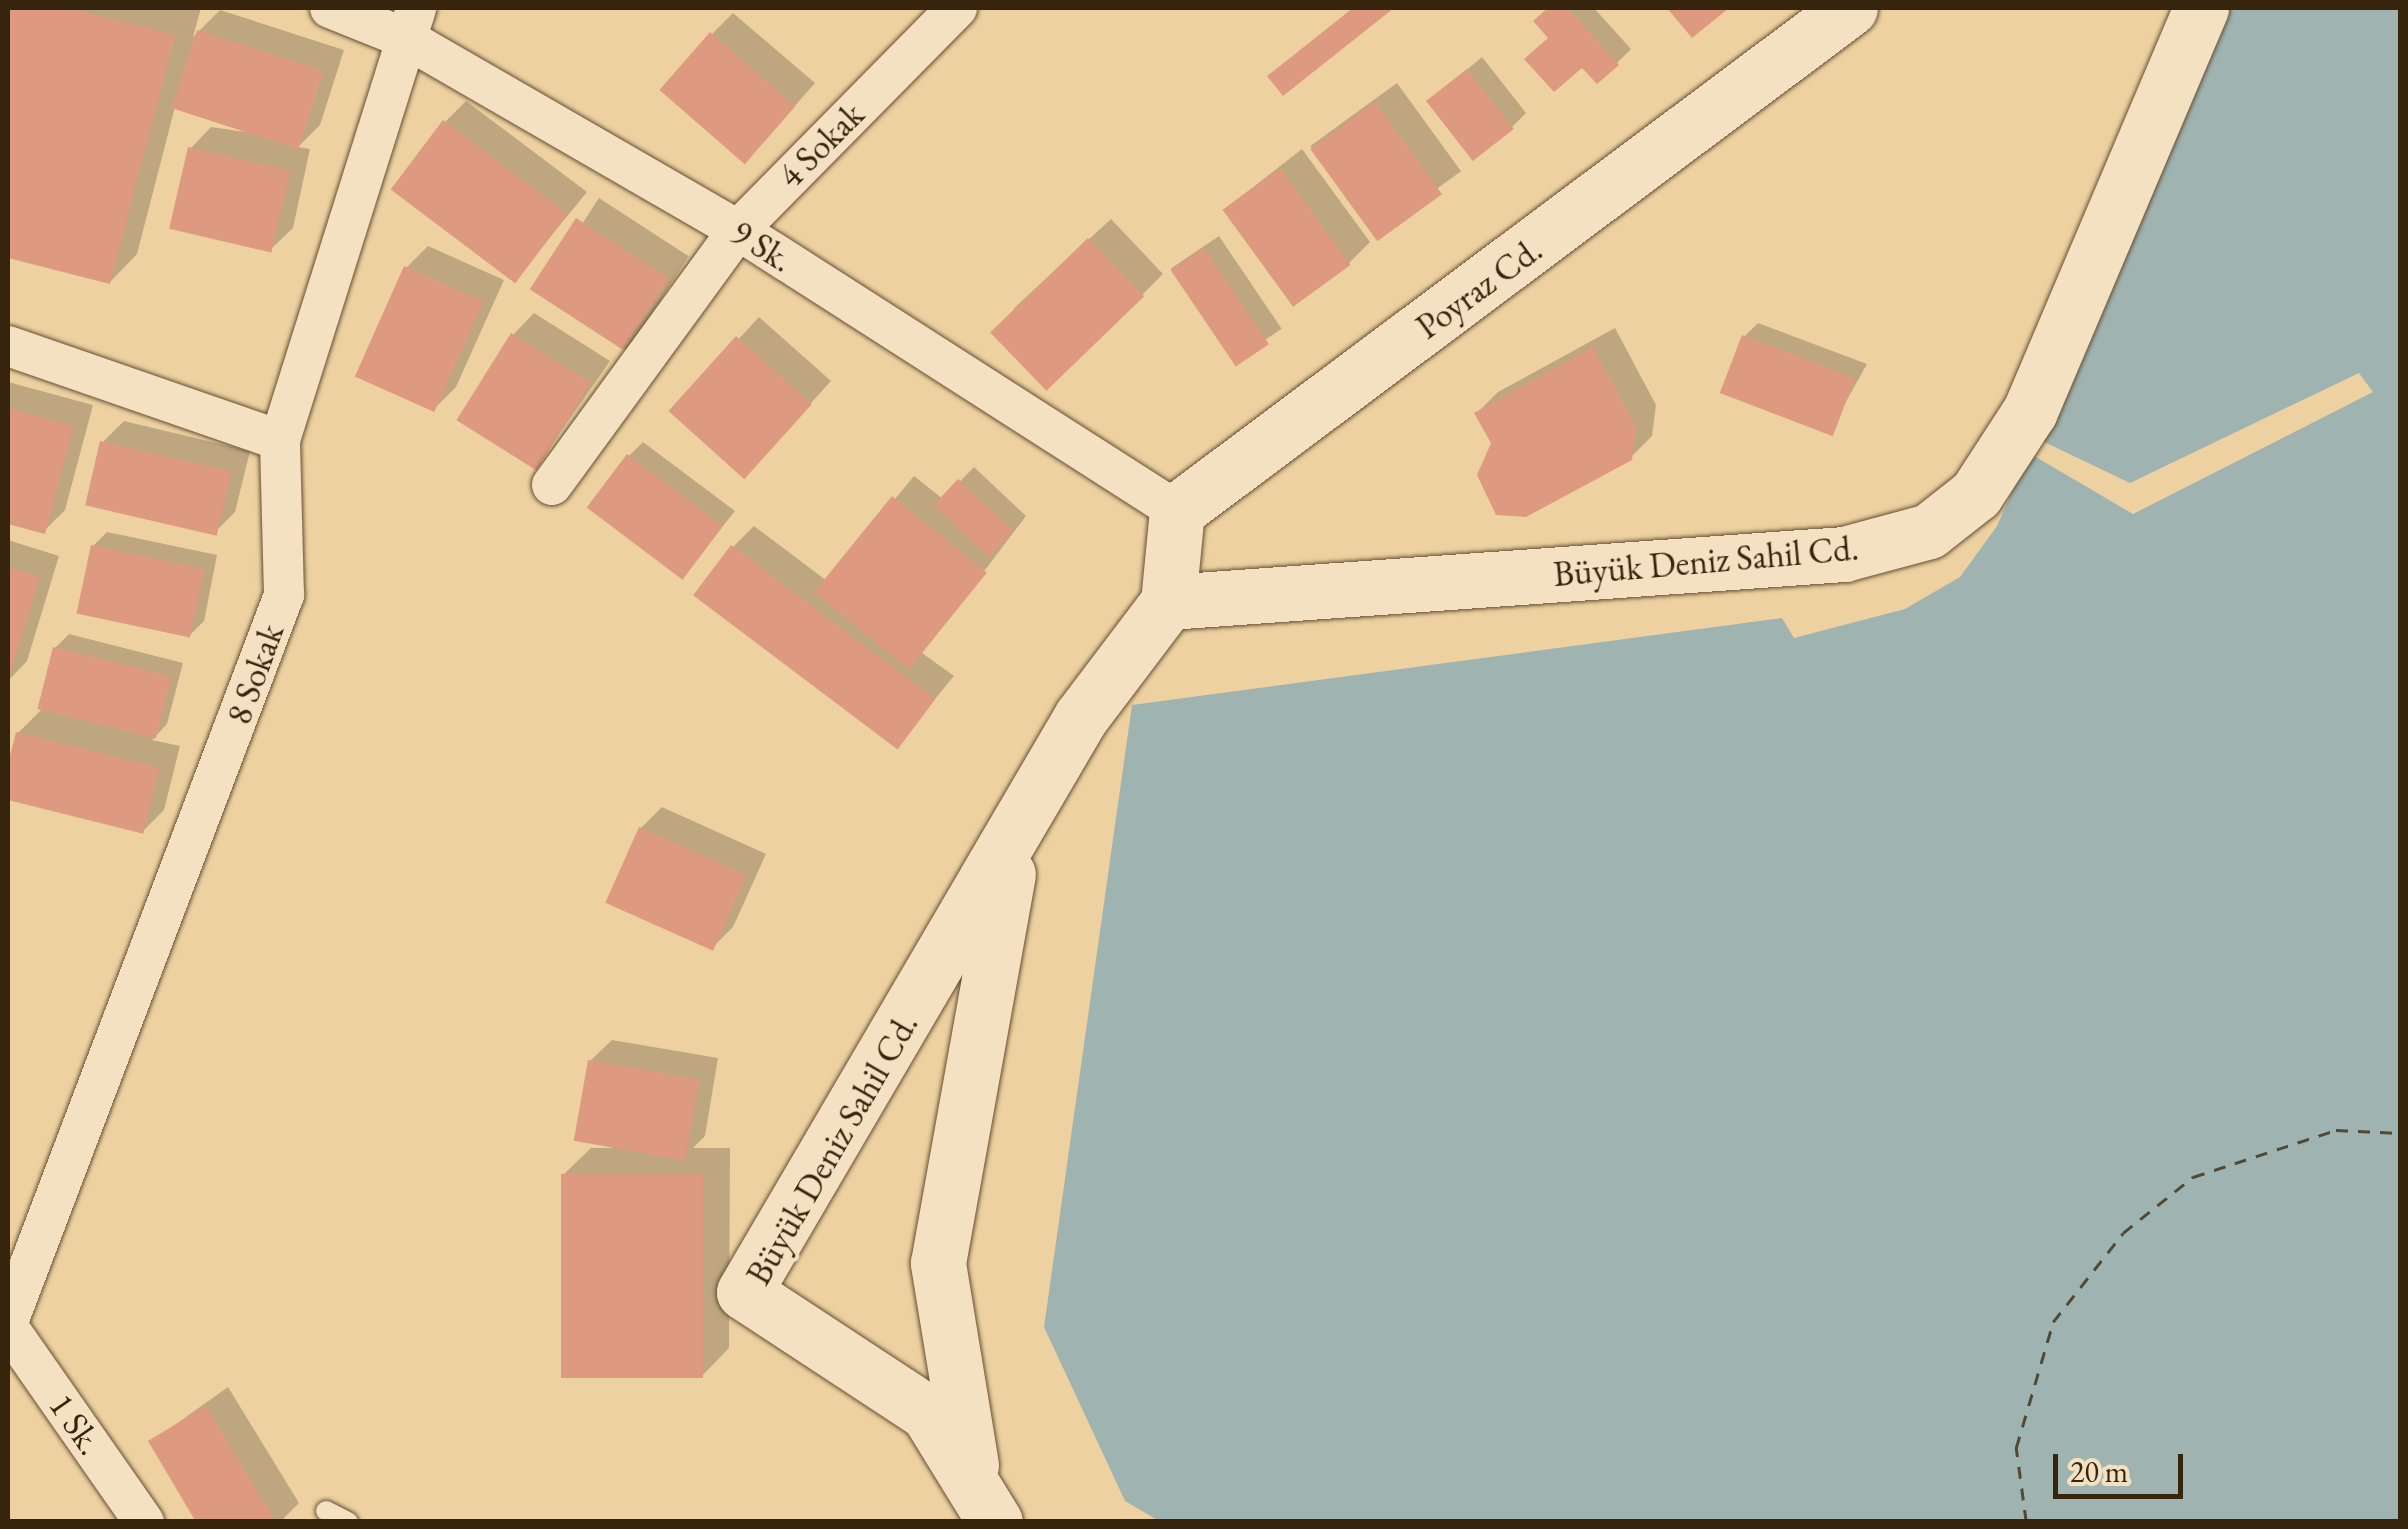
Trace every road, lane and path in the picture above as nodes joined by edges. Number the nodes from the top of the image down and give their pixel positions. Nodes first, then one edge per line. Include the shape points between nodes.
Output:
1 (330, 8) edge
2 (957, 8) edge
3 (1850, 8) edge
4 (2201, 8) edge
5 (411, 23) edge
6 (738, 230) junction
7 (8, 346) edge
8 (280, 440) junction
9 (552, 484) dead end
10 (1178, 512) junction
11 (1168, 602) junction
12 (1014, 839) junction
13 (8, 1324) edge
14 (326, 1511) dead end
15 (981, 1513) edge
16 (144, 1522) edge
17 (348, 1522) edge

1 - 5 street, 9 Sk.
2 - 6 street, 4 Sokak
3 - 10 street, Poyraz Cd.
4 - 11 street, Büyük Deniz Sahil Cd. via 2030,410 1976,494 1928,532 1844,554
5 - 6 street, 9 Sk.
5 - 8 street, 8 Sokak
6 - 9 street, 4 Sokak
6 - 10 street, 9 Sk.
7 - 8 street
8 - 13 street, 8 Sokak via 284,595
10 - 11 street
11 - 12 street, Büyük Deniz Sahil Cd. via 1081,717
12 - 15 street, Büyük Deniz Sahil Cd. via 938,1263
12 - 15 street, Büyük Deniz Sahil Cd. via 744,1292 928,1414
13 - 16 street, 1 Sk.
14 - 17 lane

